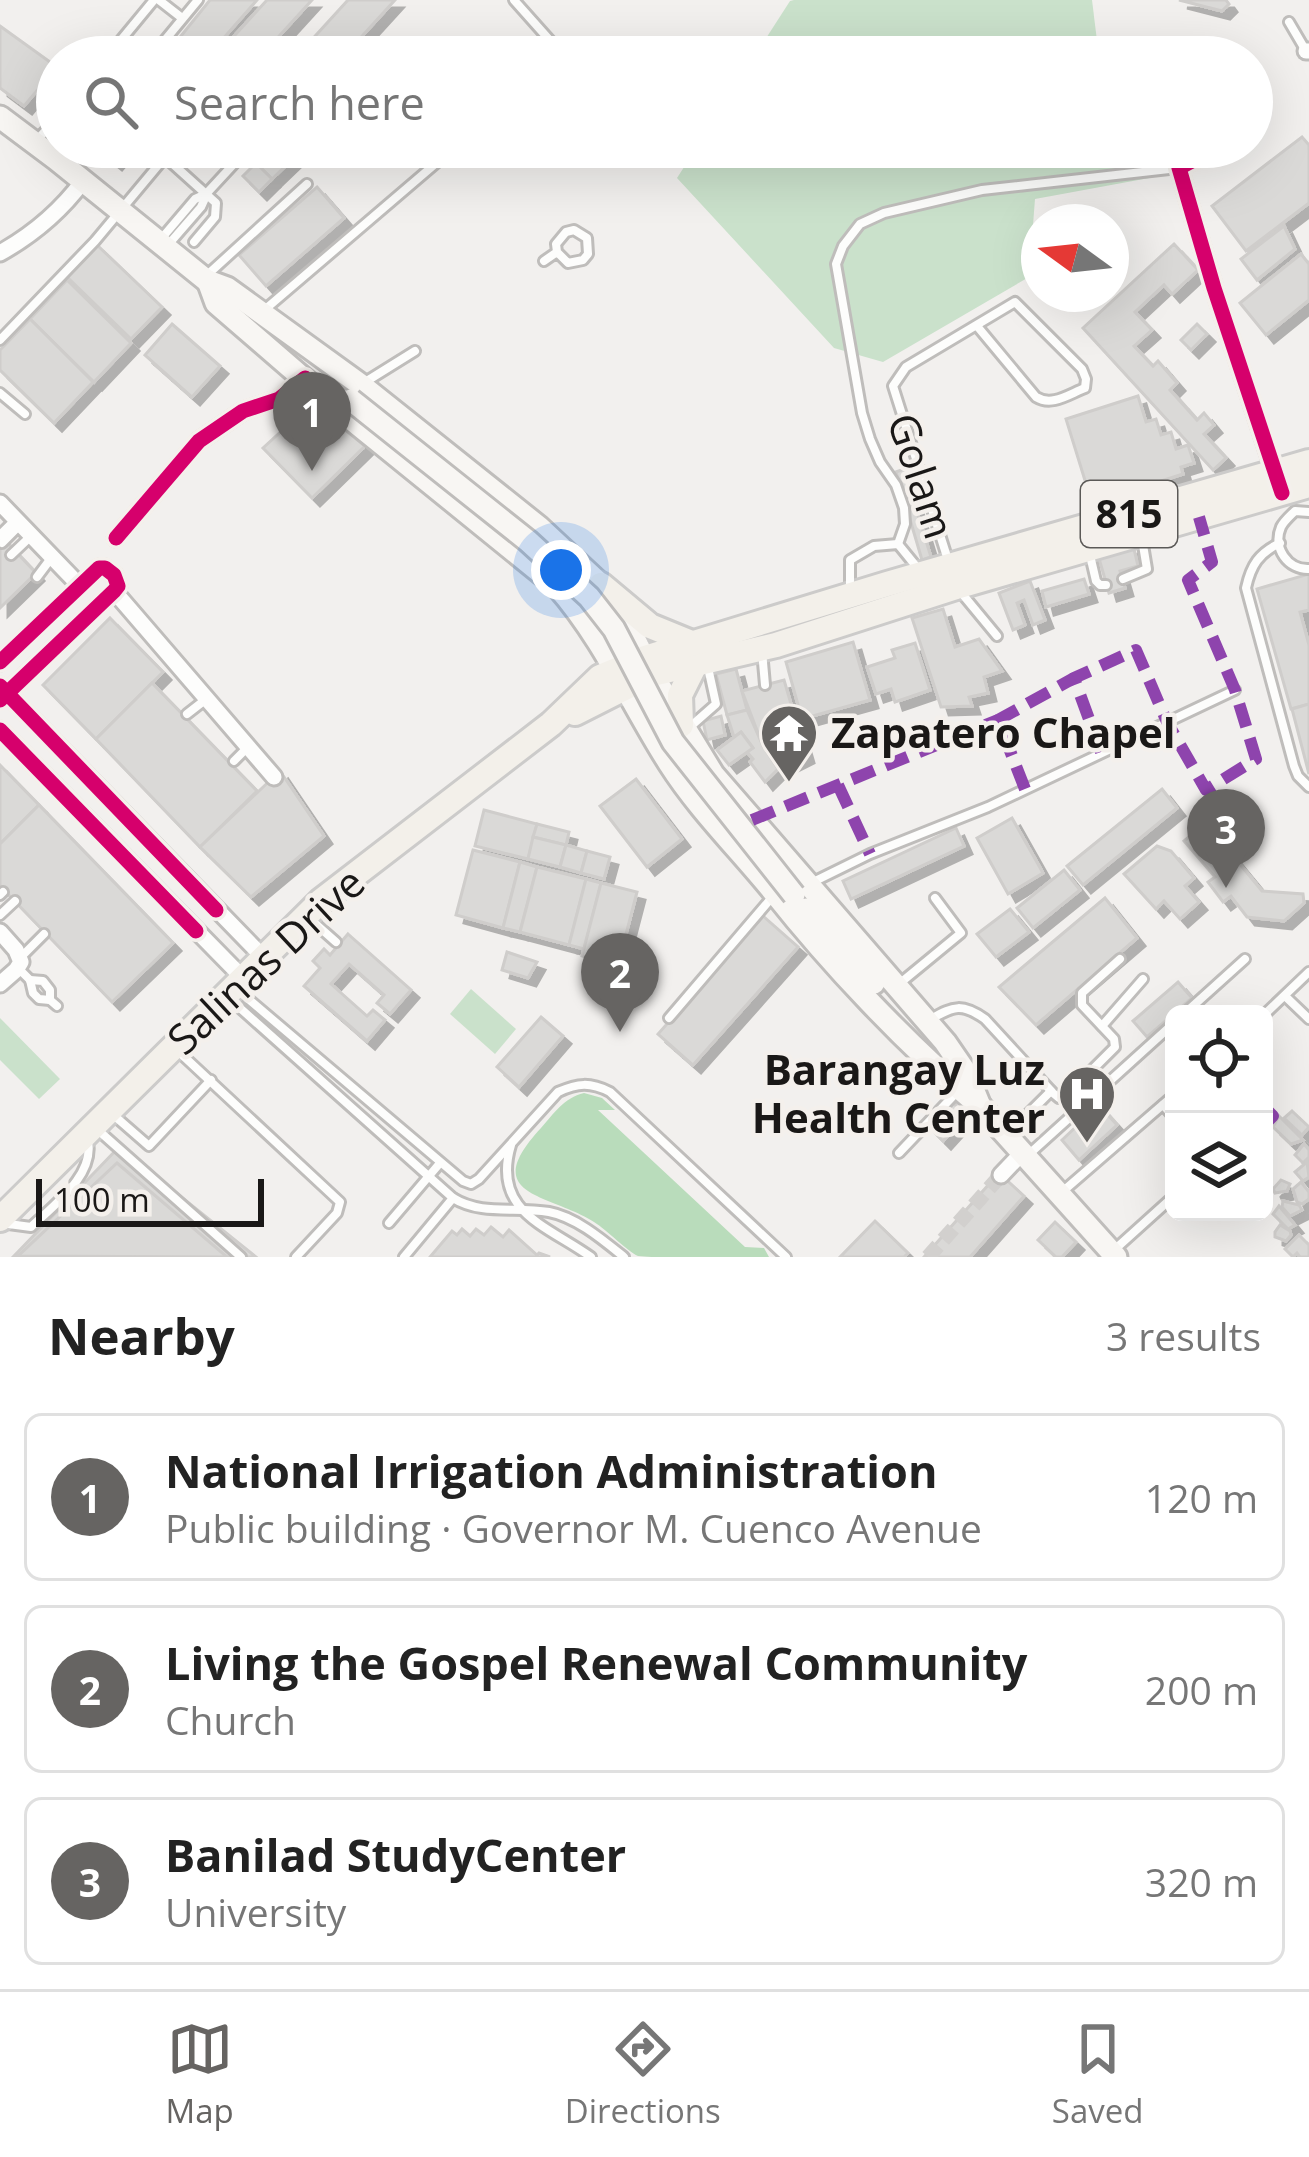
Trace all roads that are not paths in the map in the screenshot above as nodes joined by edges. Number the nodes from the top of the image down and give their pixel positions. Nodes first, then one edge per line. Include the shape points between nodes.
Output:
1 (156, 0) edge
2 (198, 0) edge
3 (514, 0) edge
4 (182, 18) junction
5 (1289, 22) dead end
6 (125, 36) edge
7 (168, 36) edge
8 (545, 36) edge
9 (1307, 51) edge
10 (0, 117) edge
11 (35, 142) edge
12 (76, 168) edge
13 (156, 168) edge
14 (177, 168) edge
15 (230, 168) edge
16 (430, 168) edge
17 (1179, 168) joint
18 (83, 181) junction
19 (307, 184) dead end
20 (206, 194) junction
21 (120, 211) junction
22 (194, 242) dead end
23 (163, 244) junction
24 (557, 252) junction
25 (0, 253) edge
26 (544, 261) dead end
27 (206, 279) junction
28 (261, 313) junction
29 (976, 326) junction
30 (0, 340) edge
31 (415, 351) dead end
32 (304, 378) junction
33 (356, 392) junction
34 (0, 394) edge
35 (25, 414) dead end
36 (1309, 463) edge
37 (1309, 485) edge
38 (1284, 492) junction
39 (0, 502) edge
40 (1309, 512) edge
41 (23, 526) junction
42 (1141, 535) junction
43 (116, 538) dead end
44 (1, 539) edge
45 (1280, 543) junction
46 (898, 544) junction
47 (1089, 550) junction
48 (11, 555) dead end
49 (52, 556) junction
50 (1309, 569) edge
51 (923, 574) junction
52 (953, 577) junction
53 (37, 578) dead end
54 (1123, 579) dead end
55 (600, 583) junction
56 (1106, 585) dead end
57 (80, 586) junction
58 (114, 591) junction
59 (850, 596) junction
60 (572, 603) junction
61 (997, 636) dead end
62 (762, 648) junction
63 (699, 656) junction
64 (0, 662) edge
65 (649, 666) junction
66 (618, 679) junction
67 (765, 685) dead end
68 (1235, 690) dead end
69 (2, 693) edge
70 (206, 699) junction
71 (188, 714) dead end
72 (0, 730) edge
73 (685, 730) junction
74 (248, 747) junction
75 (664, 755) junction
76 (234, 761) dead end
77 (274, 777) dead end
78 (1309, 787) edge
79 (792, 891) junction
80 (935, 898) dead end
81 (14, 901) dead end
82 (0, 915) edge
83 (306, 916) junction
84 (44, 934) dead end
85 (2, 939) edge
86 (336, 942) dead end
87 (263, 957) junction
88 (1120, 958) dead end
89 (1245, 959) dead end
90 (23, 969) junction
91 (1309, 972) edge
92 (1143, 979) dead end
93 (0, 984) edge
94 (897, 986) junction
95 (234, 987) junction
96 (1285, 997) junction
97 (53, 1003) dead end
98 (1194, 1005) edge
99 (1273, 1008) edge
100 (669, 1018) dead end
101 (1309, 1019) edge
102 (927, 1022) junction
103 (1102, 1026) junction
104 (1165, 1030) edge
105 (173, 1047) junction
106 (211, 1080) junction
107 (959, 1088) junction
108 (1051, 1091) junction
109 (1163, 1105) joint
110 (980, 1106) junction
111 (1170, 1113) edge
112 (96, 1124) junction
113 (512, 1143) junction
114 (1018, 1148) junction
115 (899, 1153) dead end
116 (440, 1163) junction
117 (1001, 1175) tunnel mouth
118 (429, 1177) junction
119 (1060, 1195) junction
120 (453, 1198) junction
121 (1165, 1205) edge
122 (524, 1210) junction
123 (3, 1211) edge
124 (389, 1223) dead end
125 (1114, 1255) edge
126 (242, 1257) edge
127 (296, 1257) edge
128 (404, 1257) edge
129 (592, 1257) edge
130 (624, 1257) edge
131 (786, 1257) edge

1 - 4 lane
1 - 6 lane
2 - 4 lane
3 - 8 lane
4 - 7 lane
5 - 9 lane
10 - 11 main road
12 - 18 main road
13 - 21 lane
14 - 20 lane
15 - 20 lane
16 - 28 lane
17 - 38 street
17 - 46 lane via 982,190 884,213 860,224 843,246 836,264 862,412 904,508
18 - 21 main road
18 - 25 street via 39,230
19 - 27 lane
20 - 22 lane via 216,203 215,217
20 - 23 lane
21 - 23 main road
21 - 30 lane
23 - 27 main road
24 - 24 lane via 566,232 587,238 583,260 568,263
24 - 26 lane
27 - 28 main road
27 - 32 main road via 216,302
27 - 33 main road
28 - 33 main road
29 - 29 lane via 1015,302 1082,369 1085,388 1042,401
29 - 52 lane, Golam via 906,367 892,386
31 - 33 lane
32 - 43 street via 199,442
32 - 60 main road
33 - 55 main road via 539,527
33 - 79 main road, bridge via 589,597 673,742
34 - 35 lane
36 - 38 main road, 815
37 - 38 main road, 815
38 - 40 lane
38 - 42 main road, 815
38 - 45 lane
38 - 52 main road, 815 via 1036,535
39 - 41 street
41 - 44 lane
41 - 48 lane
41 - 49 street
42 - 47 main road, 815
42 - 54 lane via 1148,569
45 - 50 lane via 1290,566
45 - 78 lane via 1263,550 1246,588 1294,766
46 - 51 lane
46 - 59 lane via 850,560
47 - 52 main road, 815
47 - 56 lane via 1096,581
49 - 53 lane
49 - 57 street
51 - 52 main road, 815
51 - 59 main road, 815
52 - 61 lane
52 - 62 main road, 815
55 - 60 main road via 592,602
55 - 63 main road
55 - 65 main road
57 - 58 street via 105,568 117,580
57 - 64 street
58 - 69 street
58 - 70 street
59 - 63 main road, 815
60 - 66 main road
62 - 63 main road, 815
62 - 67 lane
63 - 65 main road, 815
63 - 73 main road via 680,695
63 - 73 lane via 716,704
65 - 66 main road, 815
65 - 73 main road
66 - 75 main road
66 - 83 main road, Salinas Drive / 815
68 - 79 lane
69 - 87 street
70 - 71 lane
70 - 74 street
72 - 95 street
73 - 75 main road via 668,740
73 - 79 main road via 720,769
74 - 76 lane
74 - 77 street
75 - 79 main road via 698,805
79 - 94 main road
79 - 100 lane
79 - 107 main road via 926,1060
79 - 110 main road
80 - 94 lane via 961,933
81 - 82 lane
83 - 86 lane
83 - 87 main road, Salinas Drive / 815
84 - 90 lane
85 - 90 street
87 - 95 main road, Salinas Drive / 815
88 - 103 lane via 1082,993 1082,1005
89 - 98 lane
90 - 93 street
90 - 97 lane via 44,981
91 - 96 lane
92 - 103 lane
94 - 102 main road
95 - 105 main road, Salinas Drive / 815
95 - 116 lane
95 - 118 lane
96 - 99 lane
96 - 101 lane
102 - 108 lane via 952,1007 972,1010
102 - 110 main road via 967,1074
103 - 108 lane via 1115,1047 1066,1096
104 - 114 lane
105 - 106 lane
105 - 112 main road, Salinas Drive / 815
106 - 112 lane via 149,1146
106 - 127 lane via 340,1202
107 - 110 main road
107 - 115 lane
108 - 114 lane
109 - 111 lane
109 - 119 lane
110 - 114 main road
112 - 123 main road, Salinas Drive / 815
112 - 126 lane
113 - 116 lane via 471,1184
113 - 122 lane via 507,1186
113 - 131 lane via 558,1092 596,1085
114 - 117 street
114 - 119 main road
116 - 118 lane
118 - 120 lane
118 - 124 lane
119 - 125 main road
120 - 122 lane via 468,1208
120 - 128 lane
121 - 125 lane
122 - 129 lane
122 - 130 lane via 552,1212

